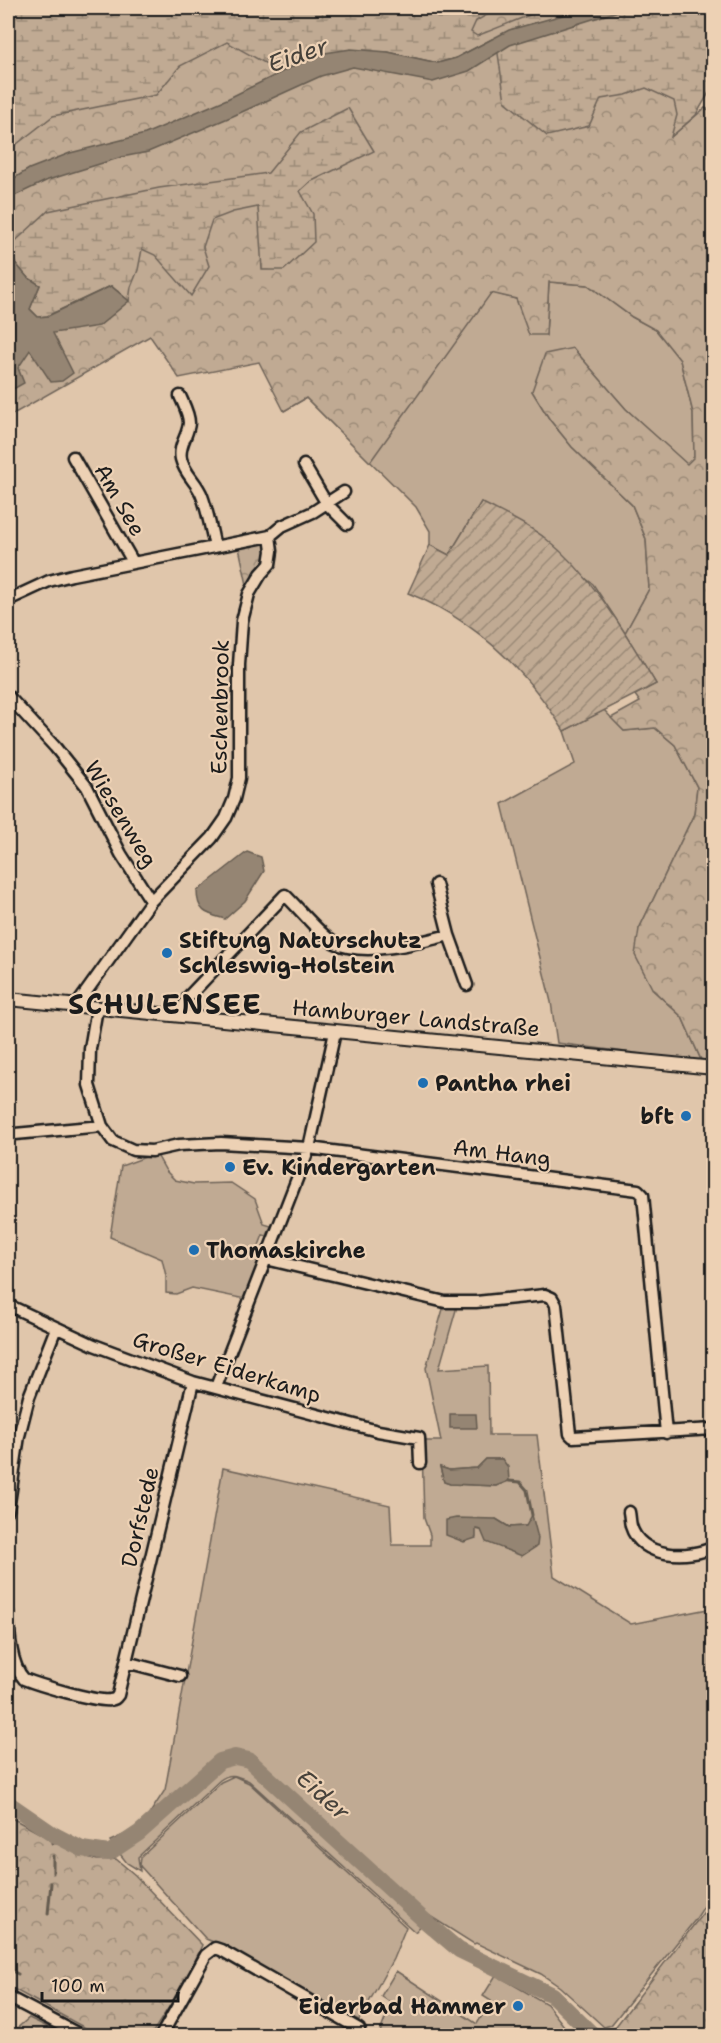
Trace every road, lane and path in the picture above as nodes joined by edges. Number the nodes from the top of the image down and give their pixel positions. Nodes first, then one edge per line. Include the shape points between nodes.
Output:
1 (180, 396) dead end
2 (72, 457) dead end
3 (304, 465) dead end
4 (344, 492) dead end
5 (327, 504) junction
6 (347, 524) dead end
7 (270, 536) junction
8 (215, 547) junction
9 (132, 562) junction
10 (8, 600) edge
11 (8, 696) edge
12 (436, 884) dead end
13 (151, 901) junction
14 (449, 935) junction
15 (467, 985) dead end
16 (8, 999) edge
17 (76, 1006) junction
18 (97, 1008) junction
19 (181, 1016) junction
20 (334, 1032) junction
21 (714, 1068) edge
22 (102, 1126) junction
23 (15, 1134) dead end
24 (309, 1148) junction
25 (266, 1259) junction
26 (8, 1305) edge
27 (56, 1328) junction
28 (193, 1382) junction
29 (216, 1387) junction
30 (714, 1429) edge
31 (666, 1433) junction
32 (13, 1435) edge
33 (420, 1463) dead end
34 (8, 1510) edge
35 (629, 1512) dead end
36 (714, 1547) edge
37 (8, 1612) edge
38 (126, 1662) junction
39 (180, 1676) dead end
40 (8, 1997) edge
41 (359, 2029) dead end
42 (82, 2036) edge
43 (161, 2036) edge

1 - 8 street via 189,421 181,458 188,477 202,496
2 - 9 street, Am See
3 - 5 street
4 - 5 street
5 - 6 street
5 - 7 street
7 - 8 street, Am See
7 - 13 street, Eschenbrook via 270,564 249,594 242,621 239,778 234,799 212,838
8 - 9 street, Am See
9 - 10 street, Am See via 50,581
11 - 13 street, Wiesenweg via 87,788
12 - 14 street
13 - 17 street, Eschenbrook
14 - 15 street
14 - 19 street via 397,946 348,947 333,942 285,895 189,996
16 - 17 main road, Hamburger Landstraße
17 - 18 main road, Hamburger Landstraße
18 - 19 main road, Hamburger Landstraße
18 - 22 street, Am Hang via 89,1085
19 - 20 main road, Hamburger Landstraße
20 - 21 main road, Hamburger Landstraße
20 - 24 street
22 - 23 street
22 - 24 street, Am Hang via 113,1141 133,1150 221,1143
24 - 25 street
24 - 31 street, Am Hang via 638,1190 643,1195
25 - 29 street
25 - 31 street via 445,1302 545,1295 552,1298 556,1305 570,1434 573,1437
26 - 27 street, Großer Eiderkamp
27 - 28 street, Großer Eiderkamp
27 - 32 street
28 - 29 street, Großer Eiderkamp
28 - 38 street, Dorfstede
29 - 33 street, Großer Eiderkamp via 378,1431 419,1438
30 - 31 street
32 - 34 street
35 - 36 street via 631,1527 638,1537 660,1552 688,1555
37 - 38 street, Dorfstede via 16,1666 24,1679 112,1700 118,1695
38 - 39 street
40 - 42 street
41 - 43 street via 215,1948 206,1955

